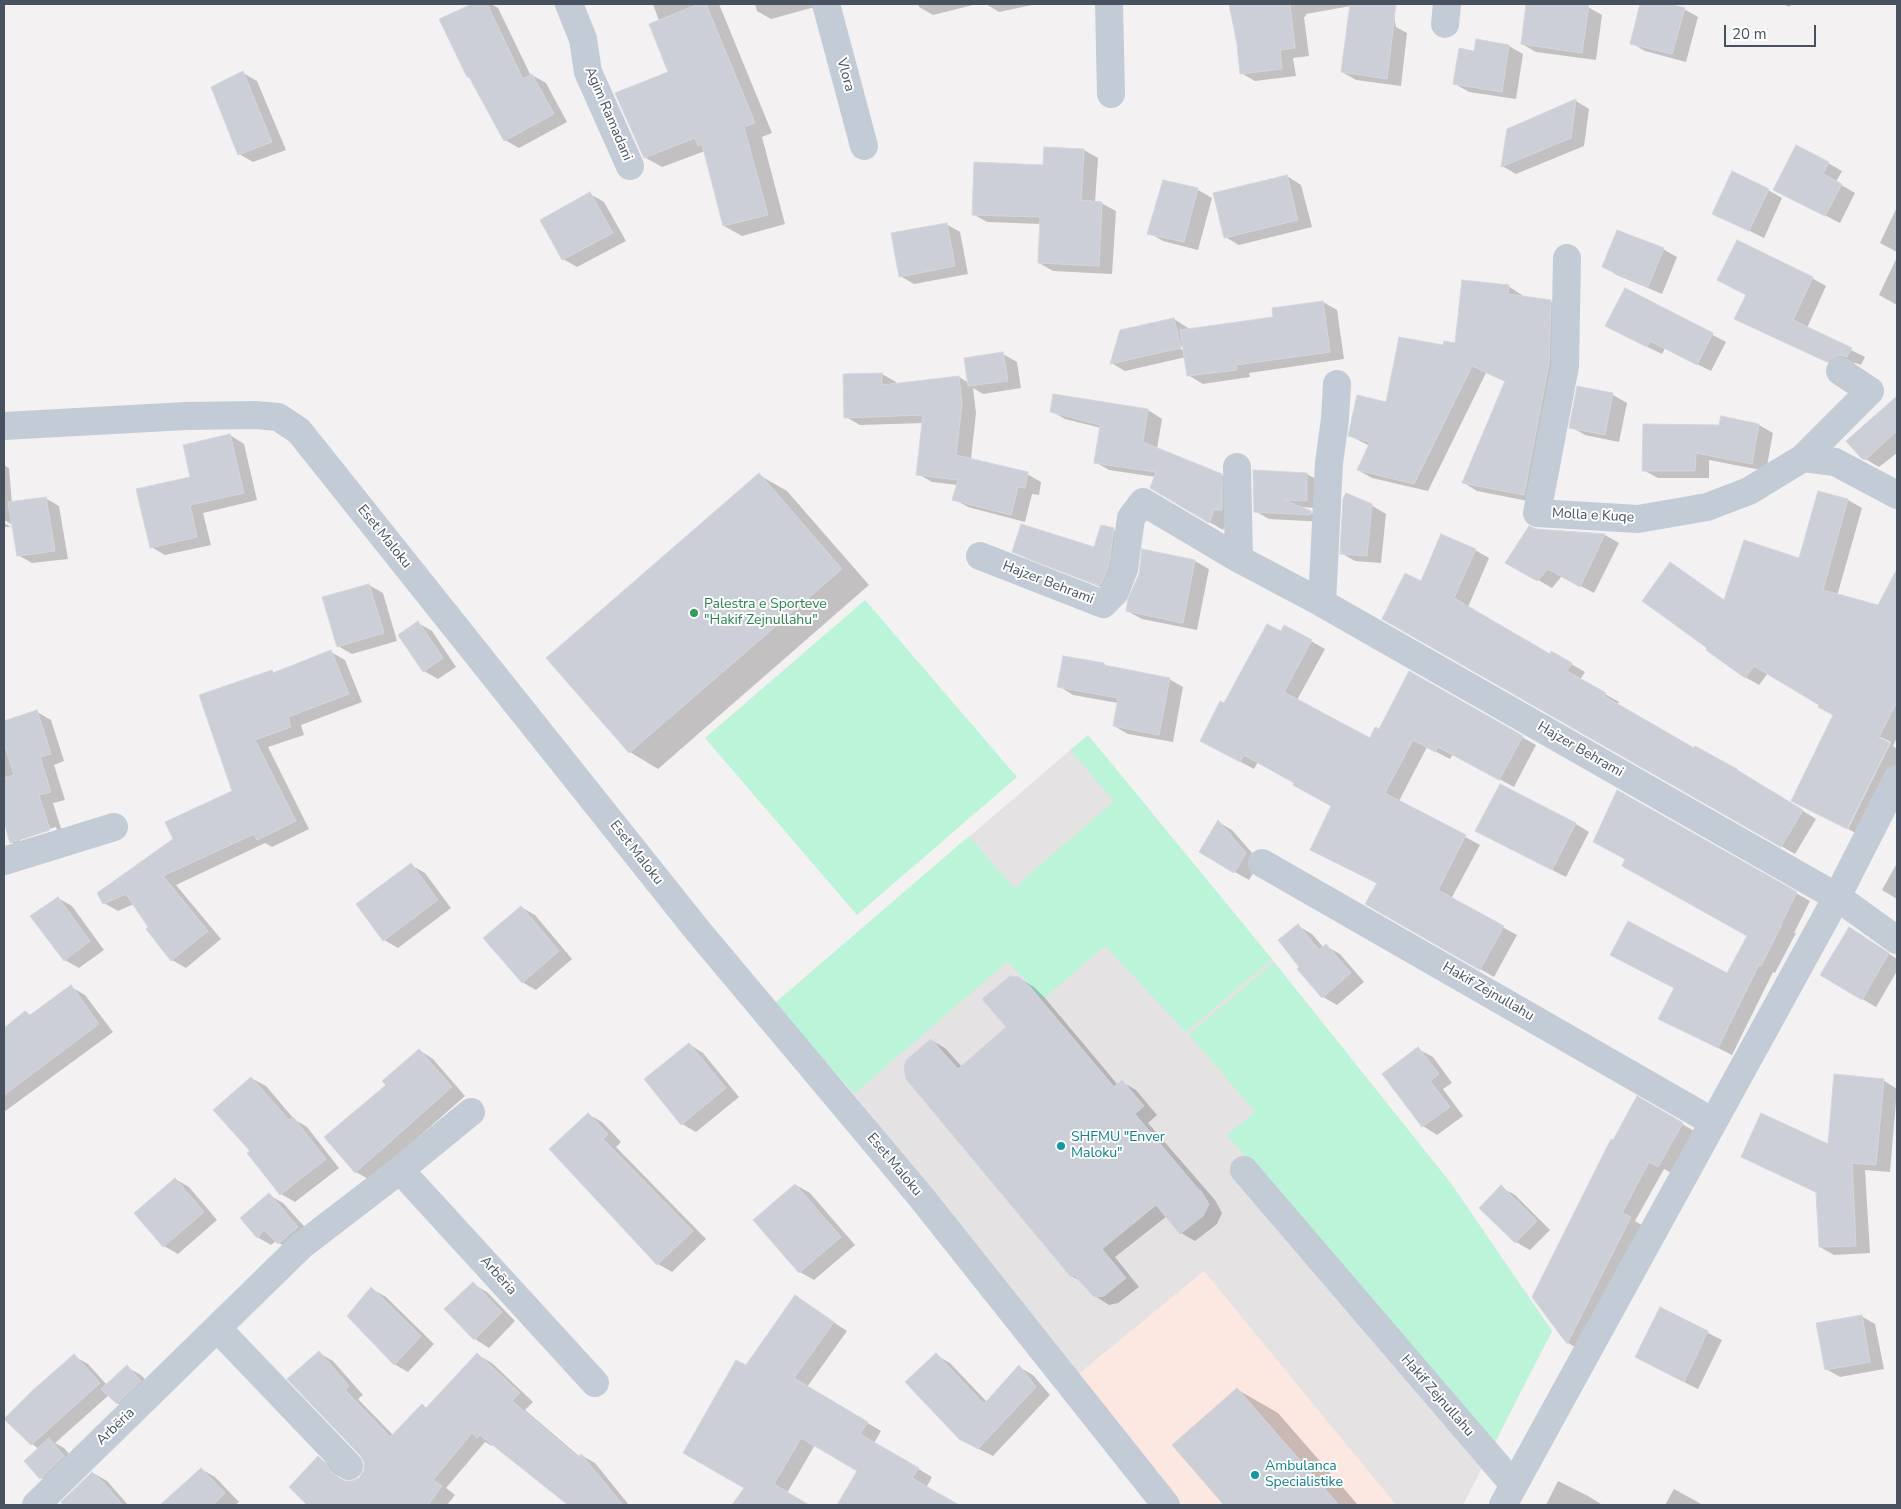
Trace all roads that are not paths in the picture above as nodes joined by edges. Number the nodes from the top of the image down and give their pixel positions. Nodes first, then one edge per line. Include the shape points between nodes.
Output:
1 (569, 4) edge
2 (826, 4) edge
3 (1109, 4) edge
4 (1111, 94) dead end
5 (864, 146) dead end
6 (630, 166) dead end
7 (1567, 258) dead end
8 (1840, 371) dead end
9 (1337, 384) dead end
10 (4, 426) edge
11 (1803, 458) junction
12 (1237, 467) dead end
13 (1897, 495) edge
14 (980, 556) dead end
15 (1239, 559) junction
16 (1322, 603) junction
17 (1897, 779) edge
18 (114, 828) dead end
19 (4, 861) edge
20 (1262, 863) dead end
21 (1837, 897) junction
22 (1897, 940) edge
23 (470, 1112) dead end
24 (1713, 1122) junction
25 (400, 1170) junction
26 (1244, 1170) dead end
27 (218, 1329) junction
28 (595, 1383) dead end
29 (349, 1466) dead end
30 (1509, 1495) edge
31 (36, 1505) edge
32 (1166, 1505) edge

1 - 6 street, Agim Ramadani via 583,39 588,72
2 - 5 street, Vlora
3 - 4 street
7 - 11 street, Molla e Kuqe via 1565,366 1537,513 1638,519 1707,507 1749,491
8 - 11 street, Molla e Kuqe via 1870,391
9 - 16 street via 1329,463
10 - 32 street, Eset Maloku via 256,415 278,417 299,430 698,931 921,1197
11 - 13 street via 1835,462
12 - 15 street
14 - 15 street, Hajzer Behrami via 1103,604 1115,592 1124,569 1131,518 1143,502
15 - 16 street, Hajzer Behrami
16 - 21 street, Hajzer Behrami
17 - 21 street, Hakif Zejnullahu
18 - 19 street
20 - 24 street, Hakif Zejnullahu
21 - 22 street, Hajzer Behrami
21 - 24 street, Hakif Zejnullahu
23 - 25 street, Arbëria
24 - 30 street, Hakif Zejnullahu
25 - 27 street, Arbëria via 301,1246
25 - 28 street, Arbëria
26 - 30 street, Hakif Zejnullahu
27 - 29 street
27 - 31 street, Arbëria

